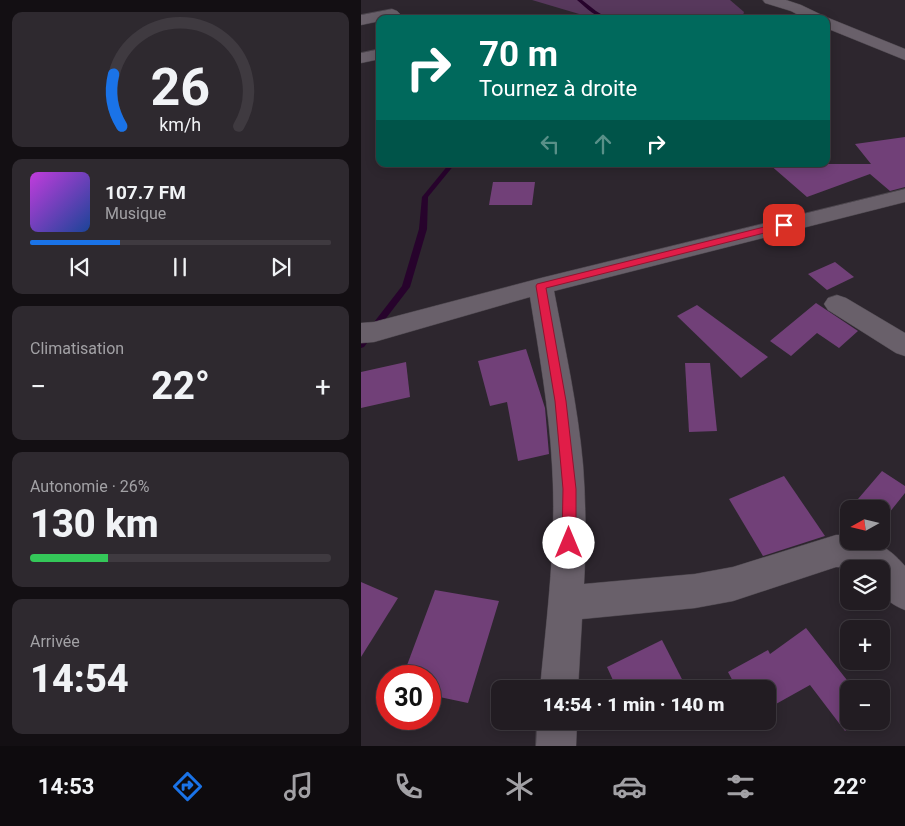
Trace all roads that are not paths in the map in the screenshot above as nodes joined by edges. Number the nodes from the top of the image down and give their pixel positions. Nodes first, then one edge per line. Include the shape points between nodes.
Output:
1 (770, 0) edge
2 (392, 14) dead end
3 (387, 15) edge
4 (811, 15) edge
5 (376, 17) edge
6 (361, 20) edge
7 (830, 24) edge
8 (376, 55) edge
9 (905, 55) edge
10 (361, 58) edge
11 (905, 195) edge
12 (541, 286) junction
13 (837, 304) dead end
14 (361, 333) edge
15 (905, 346) edge
16 (905, 593) edge
17 (565, 603) junction
18 (560, 680) edge
19 (557, 730) edge
20 (556, 746) edge

1 - 4 street
2 - 3 street
5 - 6 street
7 - 9 street
8 - 10 street
11 - 12 street
12 - 14 street
12 - 17 street via 561,401 569,489
13 - 15 street
16 - 17 street via 886,569 852,550 837,551 733,584 695,591
17 - 18 street
19 - 20 street

